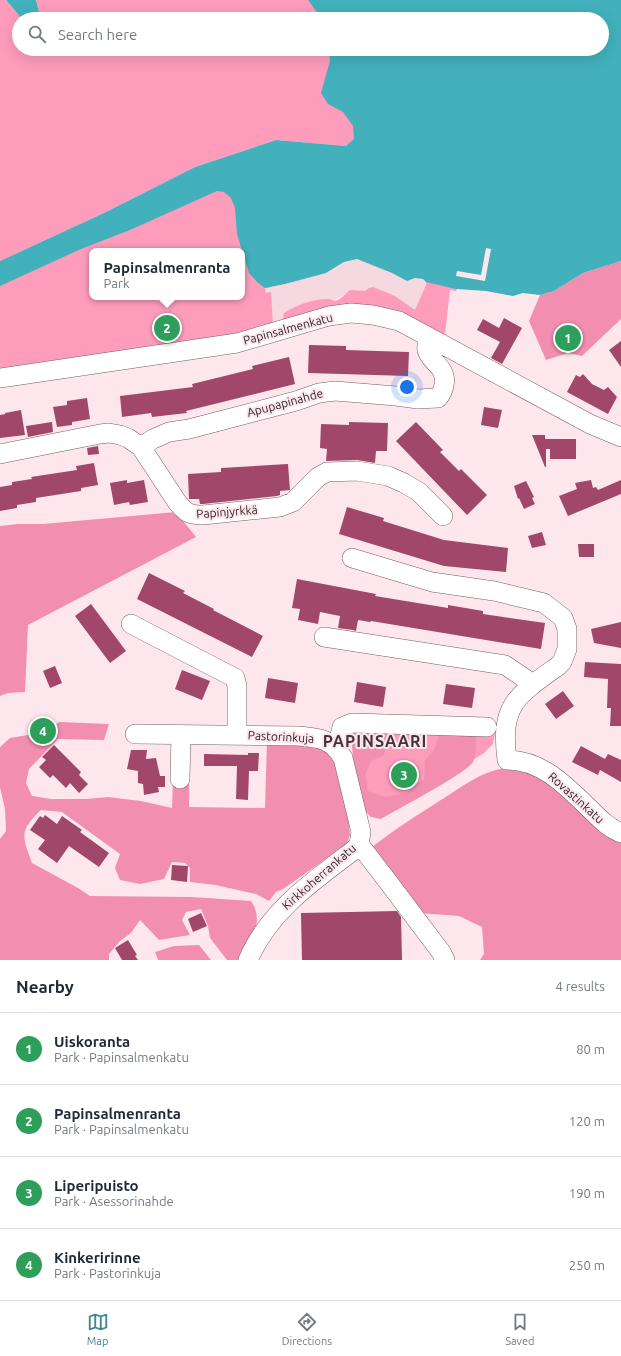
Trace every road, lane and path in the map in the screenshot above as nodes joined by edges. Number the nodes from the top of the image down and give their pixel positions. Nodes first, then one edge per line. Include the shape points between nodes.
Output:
1 (428, 337) junction
2 (0, 378) edge
3 (621, 437) edge
4 (141, 446) junction
5 (0, 454) edge
6 (443, 516) dead end
7 (352, 558) dead end
8 (131, 624) dead end
9 (324, 637) dead end
10 (533, 684) junction
11 (488, 727) dead end
12 (135, 734) dead end
13 (181, 735) junction
14 (238, 735) junction
15 (337, 748) junction
16 (180, 779) dead end
17 (621, 832) edge
18 (360, 838) junction
19 (248, 960) edge
20 (445, 960) edge

1 - 2 street, Papinsalmenkatu via 399,321 388,318 351,314 329,316 237,343
1 - 3 street, Papinsalmenkatu via 590,424
1 - 4 street, Apupapinahde via 427,349 442,371 444,381 442,393 438,398 335,391 319,393 197,427 169,432
4 - 5 street via 128,438 109,433
4 - 6 street, Papinjyrkkä via 176,502 191,515 280,507 293,502 318,477 327,472 357,471 388,476 404,483 419,492
7 - 10 street via 432,582 494,591 544,603 563,618 567,629 567,648 562,662
8 - 14 street via 235,678
9 - 10 street via 505,666
10 - 17 street, Rovastinkatu via 520,694 509,712 504,740 507,760 529,763 554,776 608,826
11 - 15 street via 352,722 342,727
12 - 13 street, Pastorinkuja
13 - 14 street, Pastorinkuja
13 - 16 street
14 - 15 street, Pastorinkuja via 319,738
15 - 18 street via 347,768
18 - 19 street, Kirkkoherrankatu via 354,850 277,913
18 - 20 street

